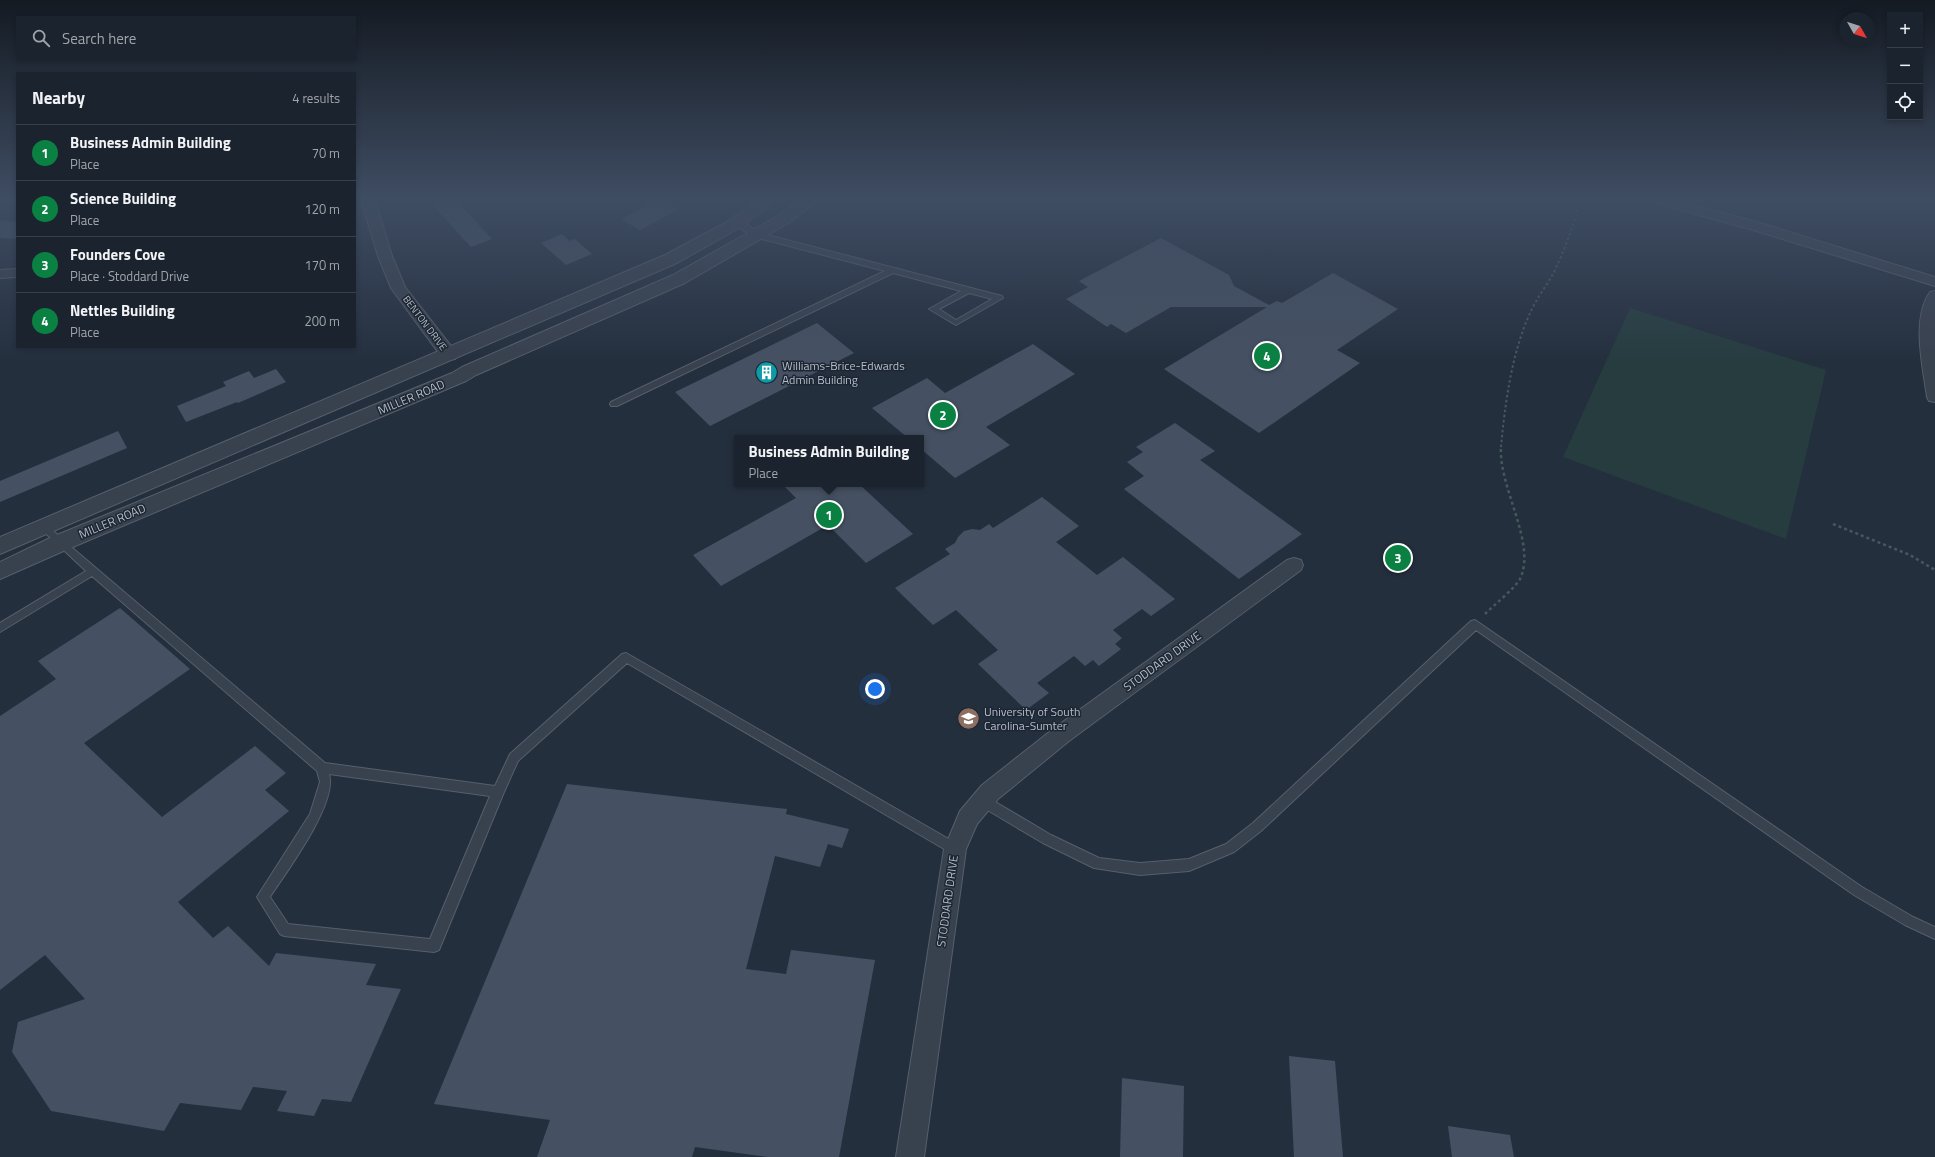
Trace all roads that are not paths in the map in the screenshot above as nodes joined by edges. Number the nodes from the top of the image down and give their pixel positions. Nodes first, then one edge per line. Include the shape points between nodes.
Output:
1 (384, 254) edge
2 (681, 254) edge
3 (723, 254) edge
4 (828, 254) edge
5 (1845, 254) edge
6 (891, 271) junction
7 (16, 273) edge
8 (0, 274) edge
9 (1935, 282) edge
10 (968, 290) junction
11 (1935, 295) edge
12 (449, 355) junction
13 (1935, 396) edge
14 (614, 404) dead end
15 (43, 526) junction
16 (60, 543) junction
17 (0, 546) edge
18 (1294, 565) dead end
19 (0, 571) edge
20 (93, 571) junction
21 (0, 628) edge
22 (322, 768) junction
23 (498, 792) junction
24 (983, 801) junction
25 (955, 849) junction
26 (1935, 933) edge
27 (910, 1157) edge

1 - 12 street, BENTON DRIVE via 398,288
2 - 12 street, MILLER ROAD
3 - 16 street, MILLER ROAD via 679,279 459,377
4 - 6 lane
5 - 9 street
6 - 10 lane
6 - 14 lane
7 - 8 street
10 - 10 lane via 999,298 956,323 933,309
11 - 13 street via 1928,315 1928,350
12 - 15 street, MILLER ROAD
15 - 16 lane
15 - 17 street, MILLER ROAD
16 - 19 street, MILLER ROAD
16 - 20 lane
18 - 24 street, STODDARD DRIVE via 1061,735 990,792
20 - 21 lane
20 - 22 lane
22 - 23 lane
22 - 23 lane via 326,782 315,816 263,897 284,930 434,946
23 - 25 lane via 514,758 626,657
24 - 25 street, STODDARD DRIVE via 968,818
24 - 26 lane via 1047,840 1098,864 1140,868 1189,865 1230,848 1257,827 1475,624 1858,891 1909,922
25 - 27 street, STODDARD DRIVE

